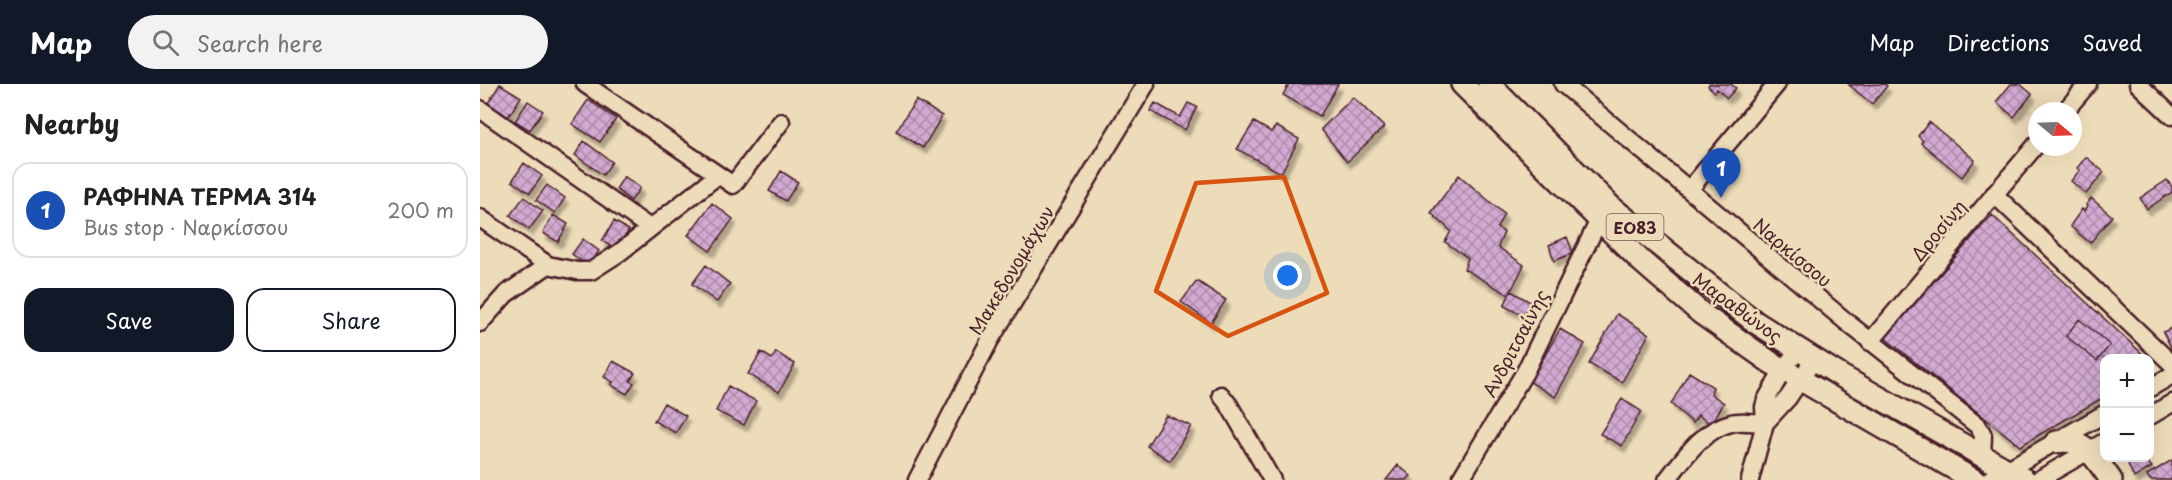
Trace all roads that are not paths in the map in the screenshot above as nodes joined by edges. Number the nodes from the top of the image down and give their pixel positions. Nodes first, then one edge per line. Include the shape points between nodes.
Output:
1 (585, 84) edge
2 (1146, 84) edge
3 (1462, 84) edge
4 (1489, 84) edge
5 (1563, 84) edge
6 (1777, 84) edge
7 (2088, 84) edge
8 (2138, 84) edge
9 (2073, 102) edge
10 (480, 109) edge
11 (2172, 116) edge
12 (781, 122) dead end
13 (2028, 154) edge
14 (718, 175) junction
15 (1689, 190) junction
16 (1994, 194) junction
17 (480, 218) edge
18 (1599, 220) junction
19 (650, 228) junction
20 (548, 265) junction
21 (480, 323) edge
22 (1870, 342) junction
23 (1806, 354) junction
24 (2172, 364) edge
25 (1791, 375) junction
26 (2172, 375) edge
27 (2154, 386) edge
28 (1221, 395) dead end
29 (2172, 403) edge
30 (2154, 414) edge
31 (2100, 416) edge
32 (1765, 423) junction
33 (2056, 442) junction
34 (2097, 446) edge
35 (1982, 455) junction
36 (2007, 476) edge
37 (917, 480) edge
38 (1272, 480) edge
39 (1460, 480) edge
40 (1667, 480) edge
41 (1750, 480) edge
42 (1974, 480) edge
43 (2038, 480) edge
44 (2110, 480) edge

1 - 14 street
2 - 37 street, Μακεδονομάχων via 990,340
3 - 18 main road, Μαραθώνος / ΕΟ83
4 - 23 main road, Μαραθώνος / ΕΟ83 via 1611,207 1723,298
5 - 15 street, Ναρκίσσου
6 - 15 street
7 - 9 street
8 - 11 street
10 - 19 street
12 - 14 street via 733,185
13 - 16 street, Δροσίνη
14 - 19 street
15 - 22 street, Ναρκίσσου
16 - 22 street, Δροσίνη
16 - 24 street
17 - 20 street
18 - 25 main road, Μαραθώνος / ΕΟ83 via 1670,288 1755,353
18 - 39 street, Ανδριτσαίνης via 1525,372
19 - 20 street via 591,271
20 - 21 street via 506,294
22 - 35 street, Ναρκίσσου via 1978,426 1983,435
23 - 25 street
23 - 35 main road, Μαραθώνος / ΕΟ83
25 - 32 street via 1766,400
25 - 42 main road, Μαραθώνος / ΕΟ83
26 - 27 street
28 - 38 street
29 - 30 street
31 - 33 street
32 - 40 street via 1731,423 1705,436
32 - 41 street
33 - 34 main road
33 - 36 street
34 - 43 street
34 - 44 main road
35 - 36 main road, Μαραθώνος / ΕΟ83

